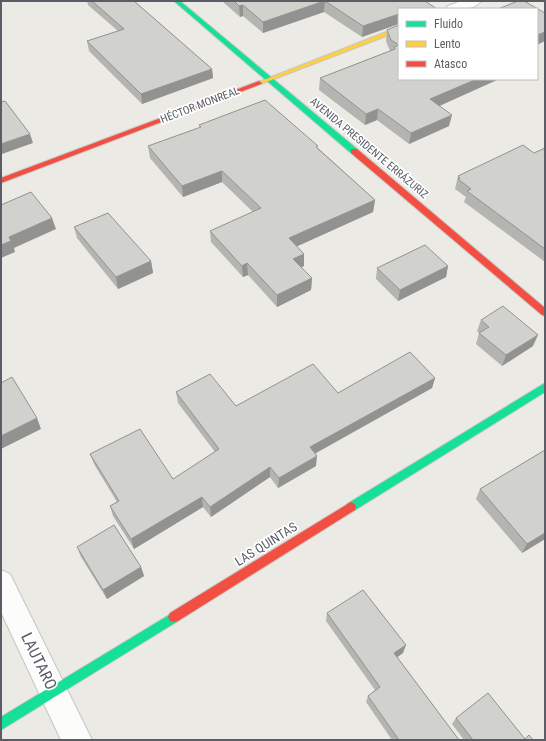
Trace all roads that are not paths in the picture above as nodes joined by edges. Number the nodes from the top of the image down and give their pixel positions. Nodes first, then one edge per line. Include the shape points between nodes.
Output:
1 (177, 1) edge
2 (474, 1) edge
3 (456, 8) edge
4 (398, 29) edge
5 (269, 79) junction
6 (1, 181) edge
7 (545, 313) edge
8 (545, 387) edge
9 (1, 583) edge
10 (54, 692) junction
11 (1, 724) edge
12 (77, 740) edge

1 - 5 street, AVENIDA PRESIDENTE ERRÁZURIZ
2 - 3 street
4 - 5 street, HÉCTOR MONREAL
5 - 6 street, HÉCTOR MONREAL
5 - 7 street, AVENIDA PRESIDENTE ERRÁZURIZ
8 - 10 street, LAS QUINTAS
9 - 10 street, LAUTARO
10 - 11 street, LAS QUINTAS
10 - 12 street, LAUTARO

